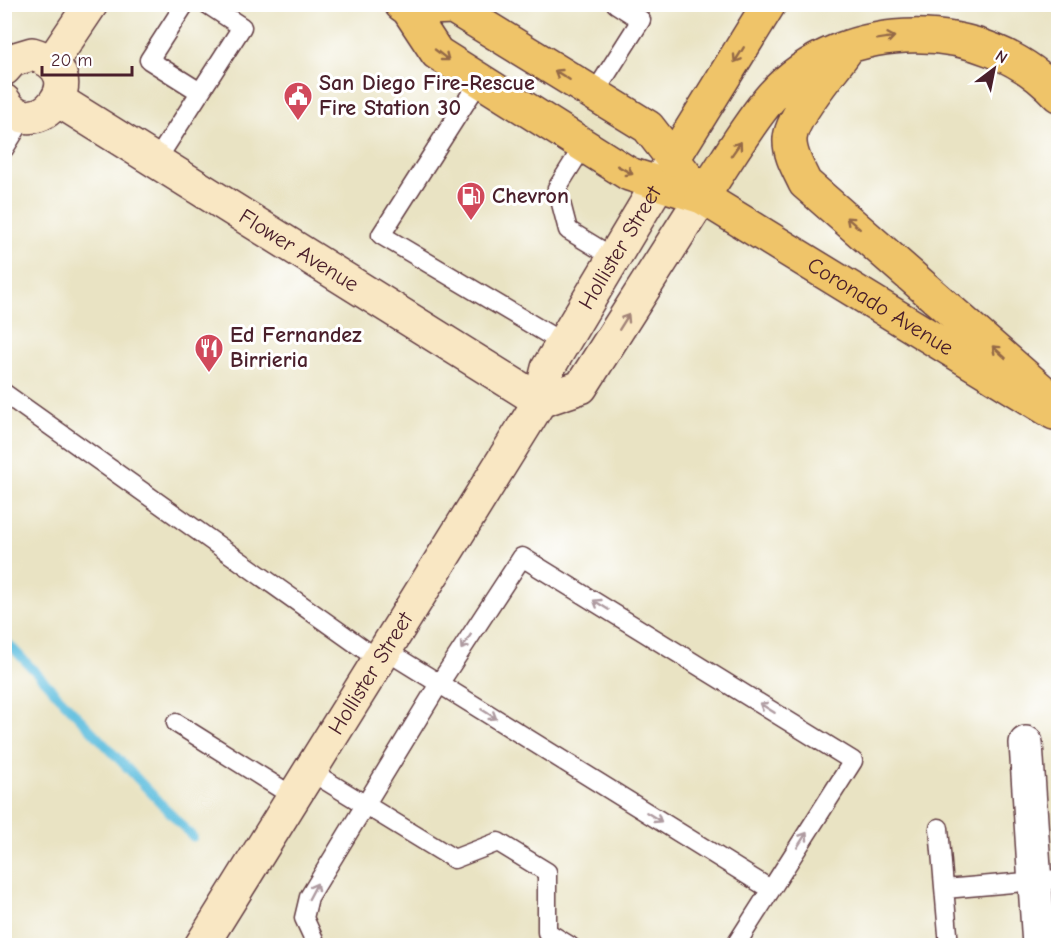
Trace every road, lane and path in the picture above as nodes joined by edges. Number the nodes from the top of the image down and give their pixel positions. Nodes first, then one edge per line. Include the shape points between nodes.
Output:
1 (91, 4) edge
2 (185, 4) edge
3 (207, 4) edge
4 (616, 4) edge
5 (769, 4) edge
6 (405, 7) edge
7 (470, 10) edge
8 (847, 49) junction
9 (51, 62) junction
10 (5, 68) edge
11 (480, 80) junction
12 (200, 92) junction
13 (594, 94) junction
14 (1059, 95) edge
15 (58, 100) junction
16 (15, 108) edge
17 (584, 146) junction
18 (4, 149) edge
19 (156, 161) junction
20 (666, 171) junction
21 (702, 197) junction
22 (614, 258) junction
23 (563, 343) junction
24 (4, 393) edge
25 (540, 401) junction
26 (1059, 405) edge
27 (1059, 416) edge
28 (382, 655) junction
29 (439, 684) junction
30 (176, 723) dead end
31 (1026, 743) dead end
32 (302, 784) junction
33 (365, 804) junction
34 (939, 828) dead end
35 (1047, 880) edge
36 (770, 889) junction
37 (945, 889) junction
38 (201, 945) edge
39 (317, 945) edge
40 (570, 945) edge
41 (735, 945) edge
42 (949, 945) edge
43 (1040, 945) edge

1 - 9 main road
2 - 12 lane via 149,60
3 - 12 lane via 242,27
4 - 13 lane via 641,20
5 -> 20 main road
6 - 7 main road, Coronado Avenue
6 -> 11 main road, Coronado Avenue via 437,53
13 -> 7 main road, Coronado Avenue
8 -> 14 main road via 900,36 956,39 1008,57
21 -> 8 main road via 773,95 819,58
26 -> 8 main road via 805,183 794,160 790,138 797,118
9 - 10 main road via 32,54 22,55
9 - 15 main road via 62,80
11 - 17 main road, Coronado Avenue
11 - 23 lane via 381,235
12 - 19 lane
13 - 20 main road, Coronado Avenue via 648,127
15 - 16 main road via 44,113
15 - 19 main road, Flower Avenue
16 - 18 lane
17 -> 20 main road, Coronado Avenue via 629,174
17 - 22 lane via 557,188 568,230
19 - 25 main road, Flower Avenue
20 - 21 main road, Coronado Avenue
20 - 22 main road, Hollister Street
25 -> 21 main road, Hollister Street via 581,387
21 - 27 main road, Coronado Avenue
22 - 23 main road, Hollister Street
23 - 25 main road, Hollister Street via 548,368
24 - 28 lane
25 - 28 main road, Hollister Street
28 - 29 lane
28 - 32 main road, Hollister Street
29 - 33 lane
29 -> 36 lane
36 -> 29 lane via 853,761 522,557
30 - 32 lane
31 - 35 street
32 - 33 lane
32 - 38 main road, Hollister Street
39 -> 33 lane via 304,918 309,897
33 - 40 lane via 454,859 498,842 547,872 548,932
34 - 37 lane
35 - 37 lane
35 - 43 street
36 - 41 lane
37 - 42 lane

